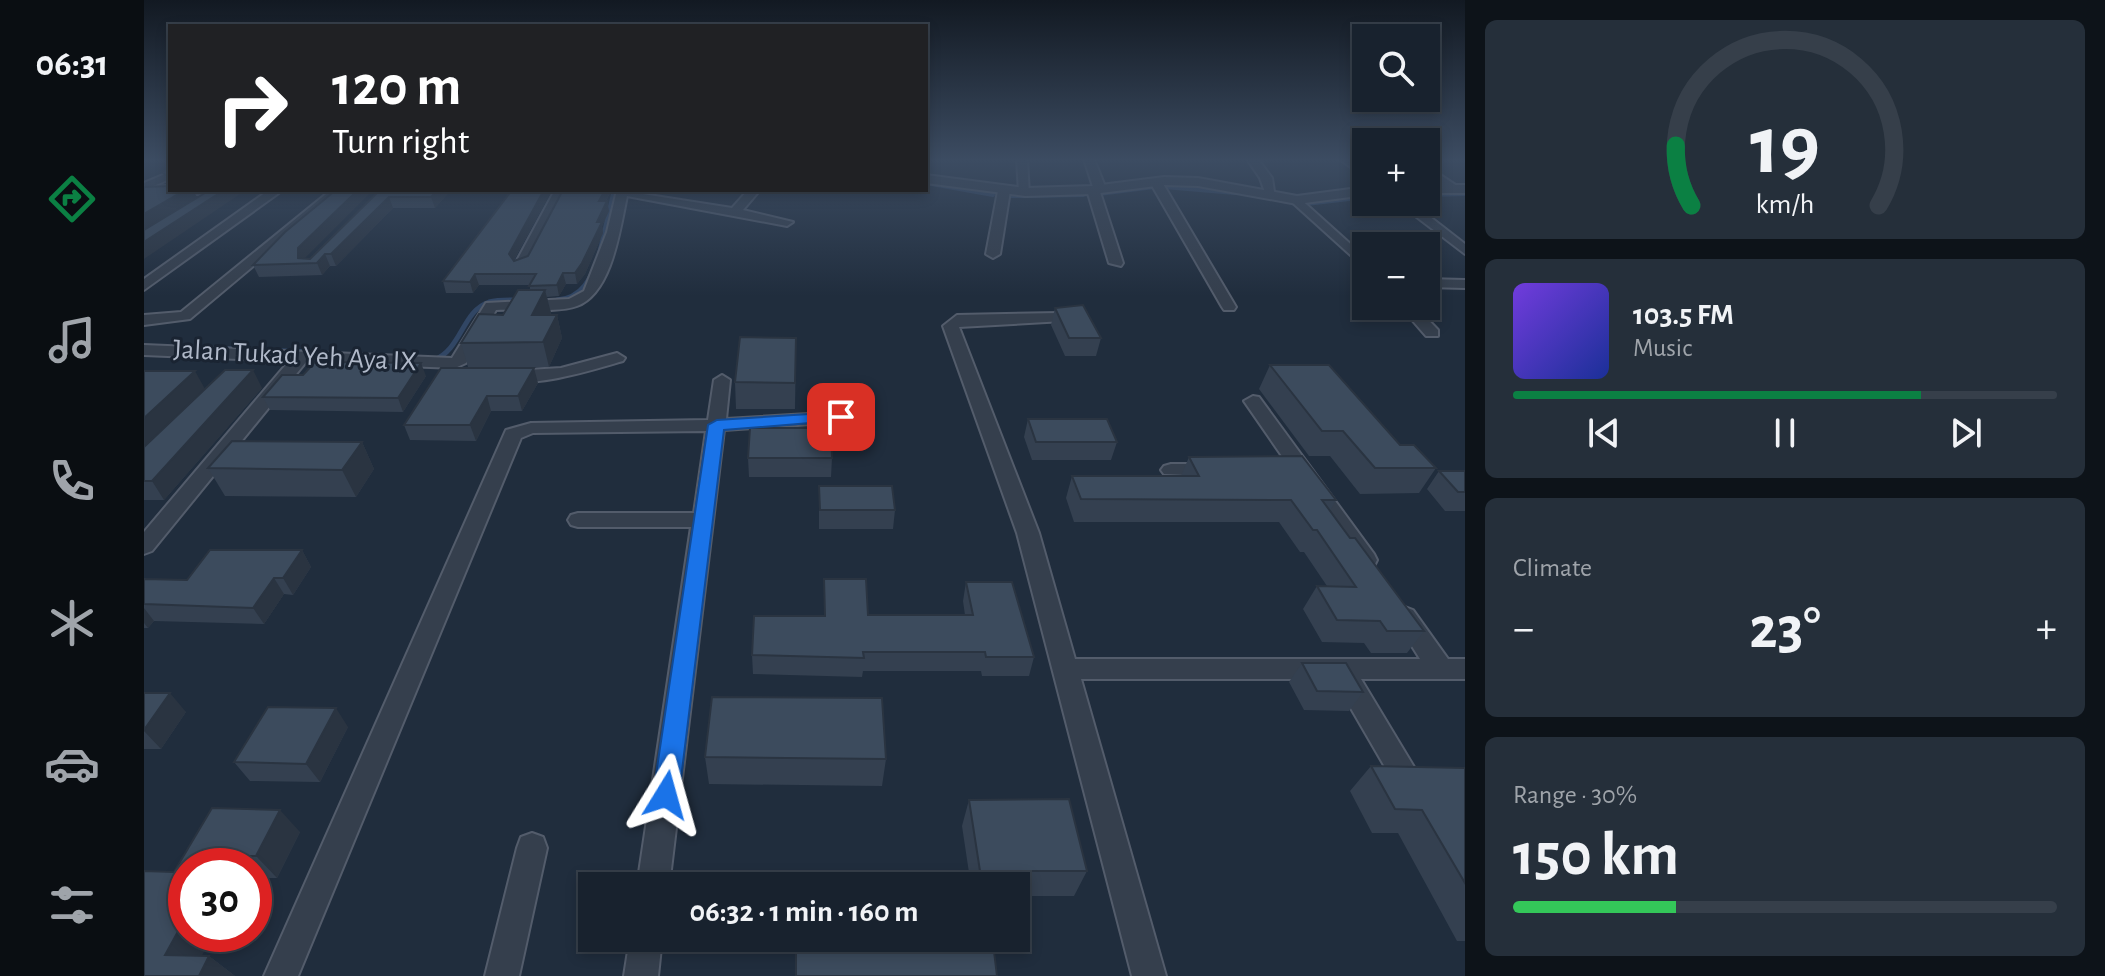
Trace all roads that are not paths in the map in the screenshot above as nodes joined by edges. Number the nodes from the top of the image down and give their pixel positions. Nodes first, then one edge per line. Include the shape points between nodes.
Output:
1 (257, 205) edge
2 (320, 205) edge
3 (553, 205) edge
4 (619, 205) edge
5 (691, 205) edge
6 (741, 205) edge
7 (1011, 205) edge
8 (1101, 205) edge
9 (1169, 205) edge
10 (1302, 205) edge
11 (734, 213) junction
12 (1421, 216) edge
13 (787, 222) dead end
14 (1465, 250) edge
15 (1352, 252) edge
16 (993, 254) dead end
17 (1116, 263) dead end
18 (521, 266) edge
19 (1440, 283) edge
20 (1465, 284) edge
21 (144, 286) edge
22 (1229, 307) dead end
23 (1059, 318) edge
24 (144, 320) edge
25 (1420, 320) edge
26 (1432, 333) dead end
27 (144, 350) edge
28 (254, 354) junction
29 (302, 356) junction
30 (617, 358) dead end
31 (446, 363) junction
32 (469, 375) edge
33 (232, 376) edge
34 (500, 376) edge
35 (722, 380) dead end
36 (1253, 401) dead end
37 (841, 417) dead end
38 (717, 425) junction
39 (1229, 469) edge
40 (1272, 469) edge
41 (1301, 469) junction
42 (1171, 470) dead end
43 (578, 520) dead end
44 (703, 520) junction
45 (144, 546) edge
46 (1064, 669) junction
47 (1341, 669) junction
48 (1453, 669) edge
49 (1406, 777) edge
50 (532, 848) dead end
51 (655, 872) edge
52 (644, 952) edge
53 (281, 976) edge
54 (502, 976) edge
55 (641, 976) edge
56 (1149, 976) edge

1 - 21 street
2 - 24 street via 185,316
3 - 18 street
4 - 31 street via 589,294 572,303 497,304 488,309 460,360
5 - 11 street
6 - 11 street
7 - 16 street
8 - 17 street
9 - 22 street
10 - 15 street
11 - 13 street
12 - 14 street
19 - 20 street
23 - 46 street via 957,320 951,326 1028,533
25 - 26 street
27 - 28 street, Jalan Tukad Yeh Aya IX
28 - 29 street, Jalan Tukad Yeh Aya IX
28 - 33 street
29 - 31 street, Jalan Tukad Yeh Aya IX
29 - 45 street
30 - 34 street via 562,373
31 - 32 street via 439,375
35 - 38 street
36 - 41 street
37 - 38 street
38 - 44 street
38 - 53 street via 531,428 510,437
39 - 42 street
40 - 41 street
41 - 48 street via 1384,586
43 - 44 street
44 - 51 street
46 - 47 street
46 - 56 street
47 - 48 street
47 - 49 street
50 - 54 street
52 - 55 street

